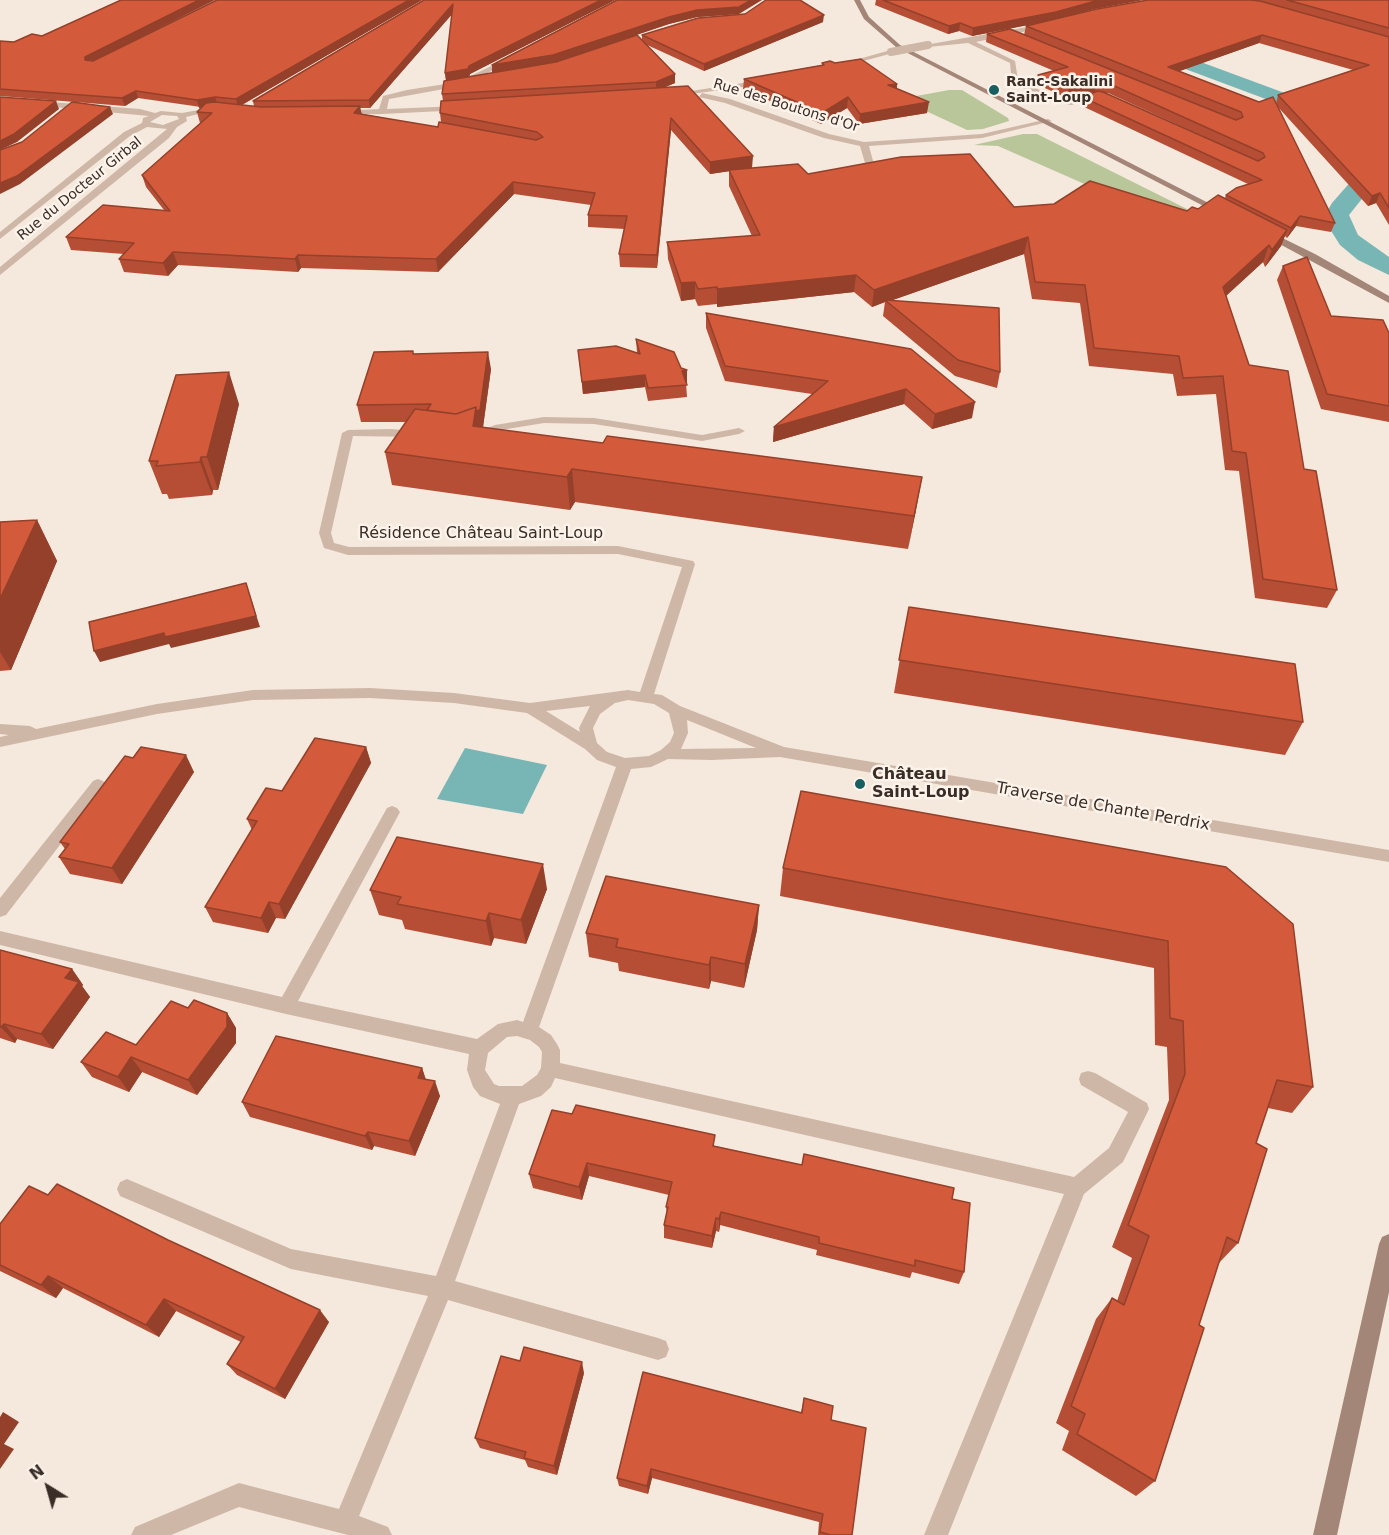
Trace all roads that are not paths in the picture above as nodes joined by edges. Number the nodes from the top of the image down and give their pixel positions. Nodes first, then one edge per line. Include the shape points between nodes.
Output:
1 (857, 0) edge
2 (1056, 24) edge
3 (1010, 33) junction
4 (1021, 37) edge
5 (969, 41) junction
6 (518, 55) edge
7 (830, 68) edge
8 (487, 80) edge
9 (772, 80) edge
10 (964, 80) junction
11 (455, 85) junction
12 (693, 93) junction
13 (663, 96) edge
14 (1104, 97) edge
15 (0, 100) edge
16 (58, 104) junction
17 (72, 105) junction
18 (469, 107) edge
19 (229, 109) edge
20 (49, 110) edge
21 (64, 112) edge
22 (382, 112) junction
23 (328, 113) edge
24 (358, 113) junction
25 (154, 115) junction
26 (183, 115) junction
27 (392, 119) edge
28 (1048, 121) junction
29 (146, 124) junction
30 (174, 125) junction
31 (1036, 125) junction
32 (864, 144) junction
33 (849, 172) edge
34 (1188, 195) junction
35 (1229, 215) edge
36 (1250, 225) edge
37 (0, 236) edge
38 (0, 272) edge
39 (1389, 300) edge
40 (740, 431) dead end
41 (427, 435) edge
42 (462, 441) edge
43 (646, 696) junction
44 (611, 699) junction
45 (530, 708) junction
46 (675, 710) junction
47 (0, 729) edge
48 (51, 732) junction
49 (0, 742) edge
50 (590, 745) junction
51 (782, 752) junction
52 (666, 754) junction
53 (625, 764) junction
54 (98, 785) dead end
55 (392, 812) dead end
56 (1389, 856) edge
57 (0, 910) edge
58 (0, 938) edge
59 (286, 1006) junction
60 (529, 1030) junction
61 (480, 1048) junction
62 (550, 1069) junction
63 (1089, 1079) dead end
64 (512, 1097) junction
65 (1077, 1187) junction
66 (127, 1189) dead end
67 (1389, 1244) edge
68 (442, 1288) junction
69 (658, 1349) dead end
70 (345, 1522) junction
71 (143, 1535) edge
72 (380, 1535) edge
73 (936, 1535) edge
74 (1325, 1535) edge

1 - 10 street via 866,18 898,46
2 - 3 street
3 - 4 street
3 - 5 street
5 - 7 street, bridge via 891,52
5 - 14 street via 1013,62 1016,81 1055,100
6 - 11 street
8 - 11 street
9 - 12 street
10 - 28 street
10 - 31 street via 1001,107
11 - 22 street via 386,98
12 - 13 street
12 - 32 street, Rue des Boutons d'Or via 727,100 827,136
15 - 16 street
16 - 17 street
16 - 20 street
17 - 21 street
17 - 25 street
18 - 22 street
19 - 26 street
22 - 24 street
23 - 24 street
24 - 27 street
25 - 26 street
25 - 29 street, Rue du Docteur Girbal
26 - 30 street, Rue du Docteur Girbal via 182,122
28 - 31 street, Rue des Boutons d'Or
28 - 34 street
29 - 30 street, Rue du Docteur Girbal
29 - 37 street, Rue du Docteur Girbal via 127,134
30 - 38 street, Rue du Docteur Girbal via 166,136
31 - 32 street, Rue des Boutons d'Or via 982,136
31 - 34 street via 1142,178
32 - 33 street via 872,172
34 - 35 street
36 - 39 street
40 - 42 street via 702,438 594,421 544,420 499,427
41 - 43 street, Résidence Château Saint-Loup via 348,433 325,533 328,545 348,551 618,550 689,564
43 - 44 street
43 - 46 street
44 - 45 street
44 - 50 street via 588,719 586,737
45 - 48 street via 370,693 253,695 157,709
45 - 50 street
46 - 51 street, Traverse de Chante Perdrix
46 - 52 street via 681,733
47 - 48 street
48 - 49 street
50 - 53 street via 602,756
51 - 52 street, Traverse de Chante Perdrix
51 - 56 street, Traverse de Chante Perdrix
52 - 53 street via 651,761
53 - 60 street
54 - 57 street
55 - 59 street
58 - 59 street
59 - 61 street
60 - 61 street via 504,1030
60 - 62 street via 551,1050
61 - 64 street via 476,1060 480,1081 488,1090
62 - 64 street via 534,1090
62 - 65 street
63 - 65 street via 1140,1109 1116,1155
64 - 68 street
65 - 73 street
66 - 68 street via 291,1259
67 - 74 street
68 - 69 street
68 - 70 street
70 - 71 street via 239,1495
70 - 72 street

